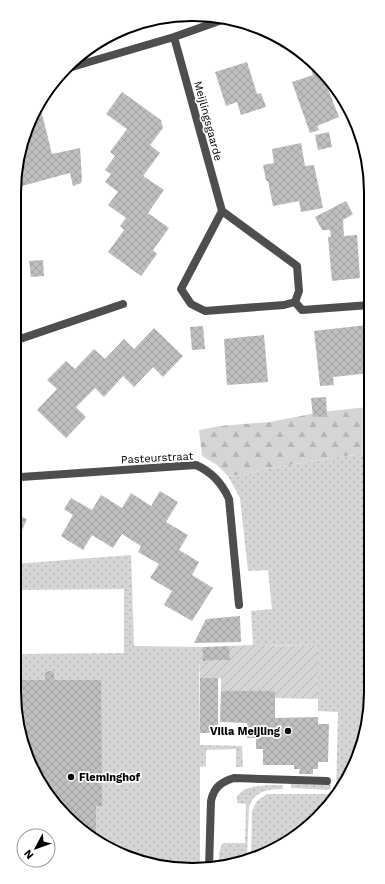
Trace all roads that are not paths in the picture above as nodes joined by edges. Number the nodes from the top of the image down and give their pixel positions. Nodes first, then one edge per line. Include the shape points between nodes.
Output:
1 (216, 22) edge
2 (174, 37) junction
3 (77, 65) edge
4 (222, 211) junction
5 (294, 302) junction
6 (123, 304) dead end
7 (364, 305) edge
8 (21, 339) edge
9 (21, 477) edge
10 (239, 605) dead end
11 (327, 780) dead end
12 (209, 863) edge

1 - 2 street
2 - 3 street
2 - 4 street, Meijlingsgaarde
4 - 5 street via 297,266 299,291
4 - 5 street via 181,289 191,304 205,311
5 - 7 street via 302,310
6 - 8 street
9 - 10 street, Pasteurstraat via 196,465 207,470 224,487 229,499
11 - 12 street via 234,778 224,781 213,792 211,801

